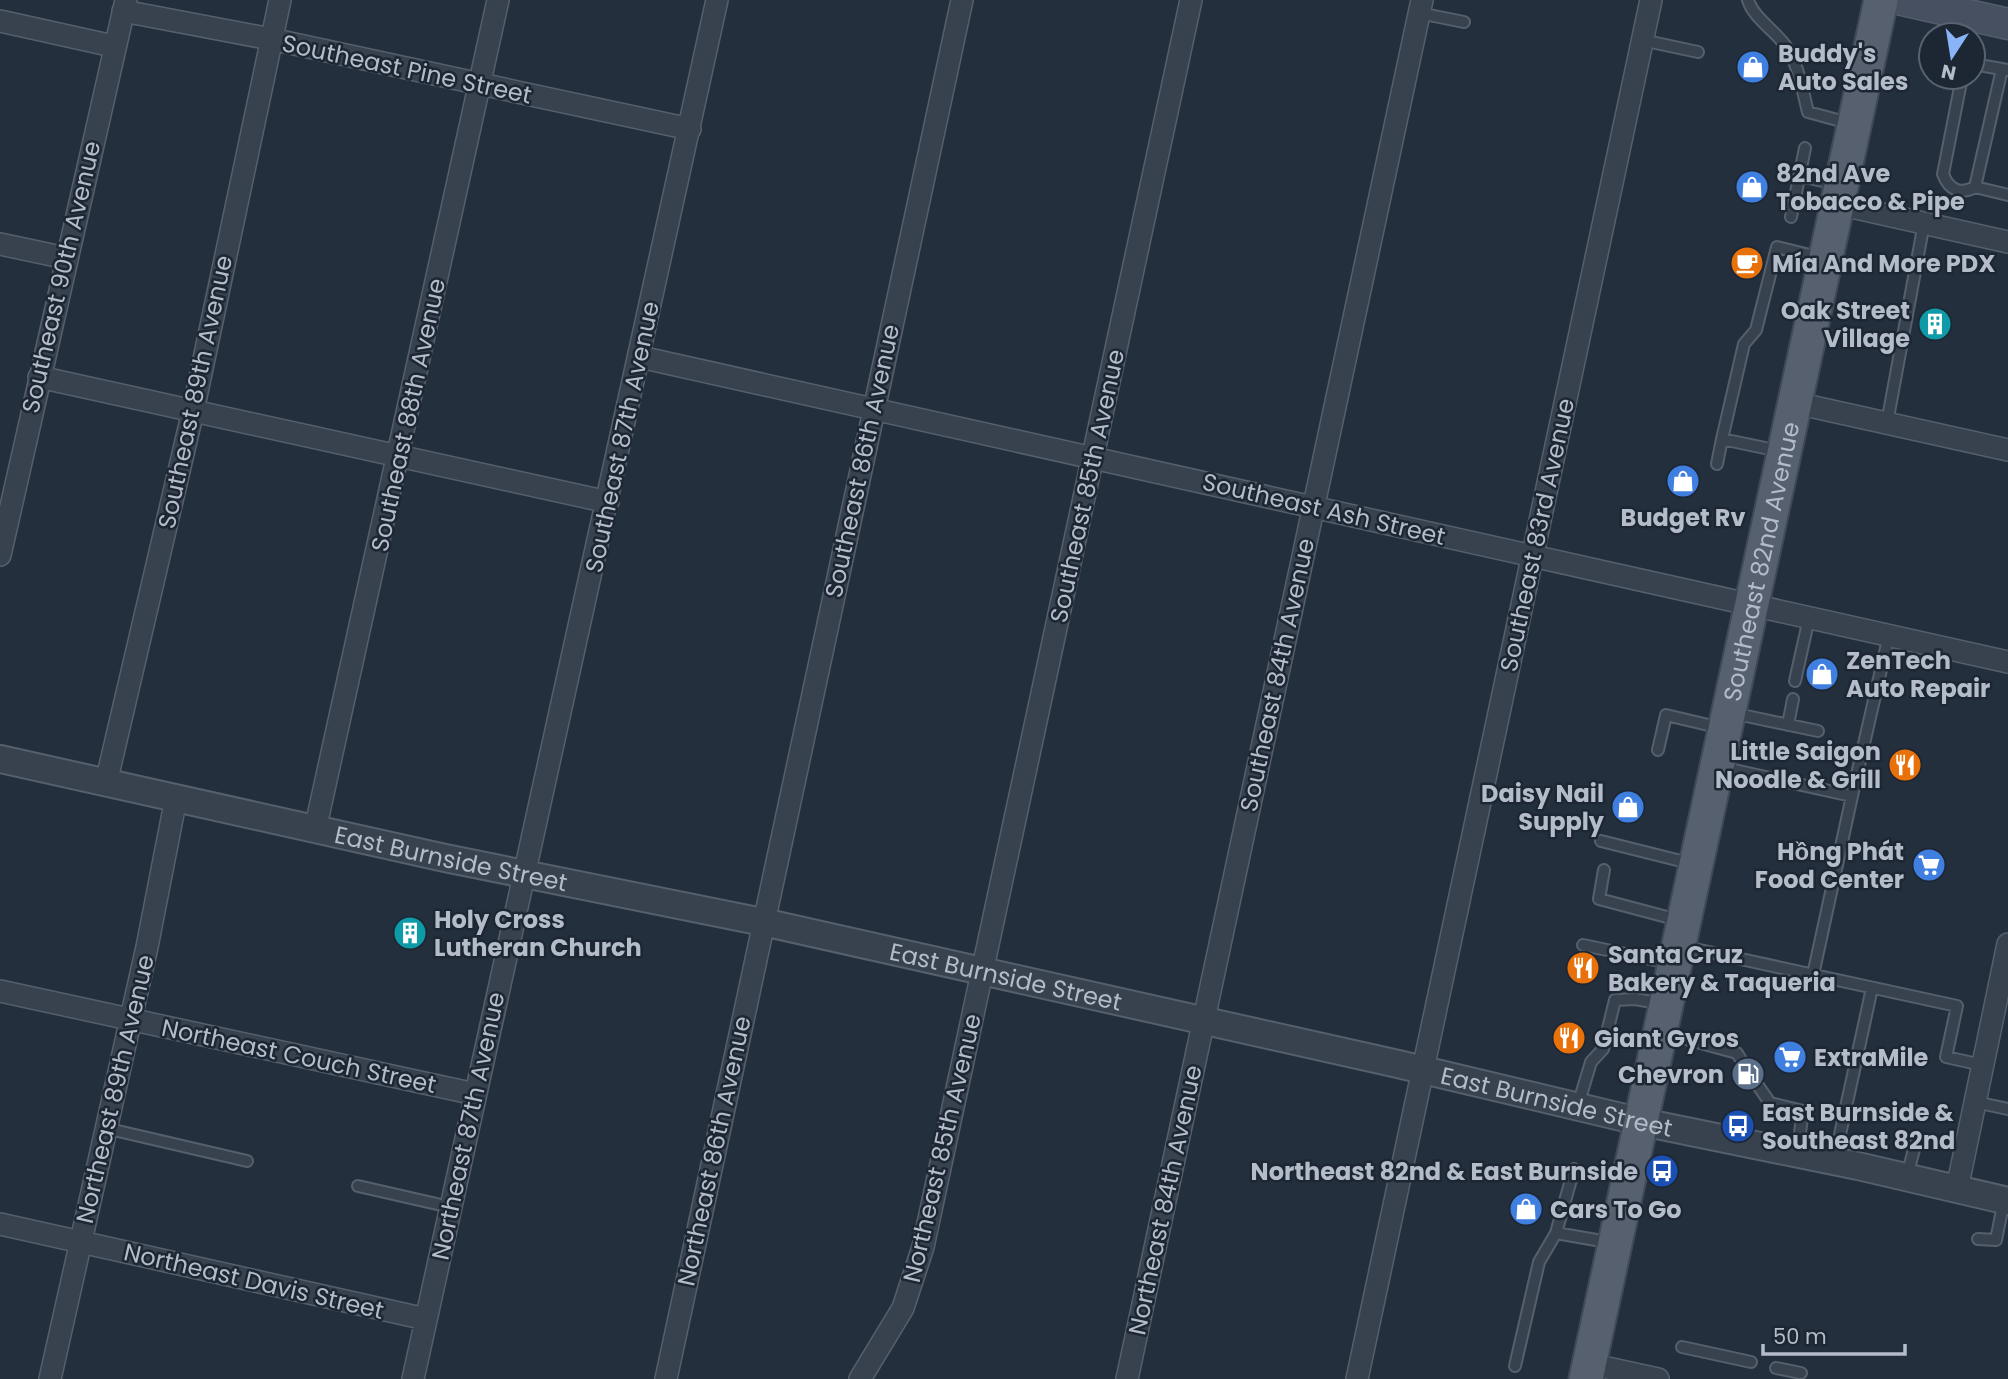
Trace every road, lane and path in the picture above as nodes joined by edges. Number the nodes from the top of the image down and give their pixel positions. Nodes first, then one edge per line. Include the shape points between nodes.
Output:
1 (279, 0) edge
2 (498, 0) edge
3 (717, 0) edge
4 (962, 0) edge
5 (1191, 0) edge
6 (1651, 0) edge
7 (1748, 0) edge
8 (1881, 0) edge
9 (1902, 0) edge
10 (124, 6) edge
11 (1420, 7) edge
12 (1961, 7) edge
13 (0, 21) edge
14 (1464, 22) dead end
15 (2008, 24) edge
16 (271, 39) junction
17 (1642, 40) junction
18 (113, 46) junction
19 (1698, 52) dead end
20 (1987, 66) edge
21 (2005, 69) edge
22 (480, 85) junction
23 (1959, 91) edge
24 (1855, 125) junction
25 (690, 129) junction
26 (1805, 148) dead end
27 (1799, 176) junction
28 (1975, 187) junction
29 (1840, 194) junction
30 (2008, 195) edge
31 (1790, 217) dead end
32 (1924, 223) junction
33 (2008, 242) edge
34 (0, 244) edge
35 (66, 258) junction
36 (1826, 258) junction
37 (640, 357) junction
38 (39, 377) junction
39 (1796, 402) junction
40 (873, 409) junction
41 (193, 411) junction
42 (1887, 423) junction
43 (1722, 439) junction
44 (2008, 450) edge
45 (1785, 452) junction
46 (399, 457) junction
47 (1093, 458) junction
48 (1717, 464) dead end
49 (9, 472) edge
50 (608, 502) junction
51 (1313, 507) junction
52 (0, 555) edge
53 (1533, 556) junction
54 (1753, 605) junction
55 (1809, 618) junction
56 (1889, 635) junction
57 (2008, 662) edge
58 (1796, 681) dead end
59 (1793, 699) dead end
60 (1727, 721) junction
61 (1788, 725) junction
62 (1818, 731) dead end
63 (1658, 750) dead end
64 (0, 759) edge
65 (1718, 766) junction
66 (106, 783) junction
67 (1852, 796) junction
68 (176, 799) junction
69 (315, 830) junction
70 (1601, 841) dead end
71 (1696, 865) junction
72 (1604, 870) dead end
73 (525, 873) junction
74 (762, 922) junction
75 (1679, 944) junction
76 (2008, 944) edge
77 (1583, 945) dead end
78 (983, 971) junction
79 (1813, 975) junction
80 (1872, 988) junction
81 (0, 991) edge
82 (1664, 1019) junction
83 (130, 1020) junction
84 (1203, 1021) junction
85 (1740, 1058) dead end
86 (1982, 1065) junction
87 (1423, 1070) junction
88 (1759, 1087) dead end
89 (475, 1094) junction
90 (1975, 1102) junction
91 (1577, 1108) junction
92 (2008, 1108) edge
93 (1642, 1122) junction
94 (104, 1128) junction
95 (1917, 1138) dead end
96 (1797, 1154) junction
97 (247, 1161) dead end
98 (1834, 1162) junction
99 (1574, 1169) dead end
100 (1907, 1177) junction
101 (358, 1186) dead end
102 (1957, 1189) junction
103 (2006, 1200) edge
104 (450, 1208) junction
105 (0, 1224) edge
106 (1556, 1233) junction
107 (1978, 1239) dead end
108 (81, 1242) junction
109 (1615, 1244) junction
110 (426, 1319) junction
111 (1682, 1347) dead end
112 (1751, 1362) dead end
113 (1515, 1366) dead end
114 (1776, 1368) dead end
115 (1587, 1371) edge
116 (1801, 1373) dead end
117 (50, 1379) edge
118 (413, 1379) edge
119 (666, 1379) edge
120 (860, 1379) edge
121 (1126, 1379) edge
122 (1357, 1379) edge
123 (1657, 1379) edge

1 - 16 street, Southeast 89th Avenue
2 - 22 street, Southeast 88th Avenue
3 - 25 street, Southeast 87th Avenue
4 - 40 street, Southeast 86th Avenue
5 - 47 street, Southeast 85th Avenue
6 - 17 street, Southeast 83rd Avenue
7 - 24 lane via 1751,10 1769,25 1794,60 1808,112
8 - 24 main road, Southeast 82nd Avenue
9 - 12 main road
10 - 16 street, Southeast Pine Street
10 - 18 street, Southeast 90th Avenue
11 - 14 lane
11 - 51 street, Southeast 84th Avenue
12 - 15 main road
13 - 18 street
16 - 22 street, Southeast Pine Street
16 - 41 street, Southeast 89th Avenue
17 - 19 lane
17 - 53 street, Southeast 83rd Avenue
18 - 35 street, Southeast 90th Avenue
20 - 21 lane
21 - 28 lane
22 - 25 street, Southeast Pine Street
22 - 46 street, Southeast 88th Avenue
23 - 28 lane via 1943,174 1956,191
24 - 29 main road, Southeast 82nd Avenue
25 - 37 street, Southeast 87th Avenue
26 - 27 lane
27 - 29 lane
27 - 31 lane
28 - 30 lane
29 - 32 street
29 - 36 main road, Southeast 82nd Avenue
32 - 33 street
32 - 42 lane
34 - 35 street
35 - 38 street, Southeast 90th Avenue
36 - 39 main road, Southeast 82nd Avenue
36 - 43 lane via 1777,247 1756,330 1744,344
37 - 40 street, Southeast Ash Street
37 - 50 street, Southeast 87th Avenue
38 - 41 street
38 - 49 street, Southeast 90th Avenue
39 - 42 street
39 - 45 main road, Southeast 82nd Avenue
40 - 47 street, Southeast Ash Street
40 - 74 street, Southeast 86th Avenue
41 - 46 street
41 - 66 street, Southeast 89th Avenue
42 - 44 street
43 - 45 lane
43 - 48 lane
45 - 54 main road, Southeast 82nd Avenue
46 - 50 street
46 - 69 street, Southeast 88th Avenue
47 - 51 street, Southeast Ash Street
47 - 78 street, Southeast 85th Avenue
49 - 52 street, Southeast 90th Avenue
50 - 73 street, Southeast 87th Avenue
51 - 53 street, Southeast Ash Street
51 - 84 street, Southeast 84th Avenue
53 - 54 street, Southeast Ash Street
53 - 87 street, Southeast 83rd Avenue
54 - 55 street, Southeast Ash Street
54 - 60 main road, Southeast 82nd Avenue
55 - 56 street, Southeast Ash Street
55 - 58 lane
56 - 57 street, Southeast Ash Street
56 - 67 lane
59 - 61 lane
60 - 61 lane
60 - 63 lane via 1666,715
60 - 65 main road, Southeast 82nd Avenue
61 - 62 lane
64 - 66 street, East Burnside Street
65 - 67 lane
65 - 71 main road, Southeast 82nd Avenue
66 - 68 street, East Burnside Street
67 - 79 lane
68 - 69 street, East Burnside Street
68 - 83 street, Northeast 89th Avenue
69 - 73 street, East Burnside Street
70 - 71 lane
71 - 75 main road, Southeast 82nd Avenue
72 - 75 lane via 1599,899
73 - 74 street, East Burnside Street
73 - 89 street, Northeast 87th Avenue
74 - 78 street, East Burnside Street
74 - 119 street, Northeast 86th Avenue
75 - 77 lane
75 - 79 lane
75 - 82 main road, Southeast 82nd Avenue
76 - 86 street
78 - 84 street, East Burnside Street
78 - 120 street, Northeast 85th Avenue via 915,1276 903,1308
79 - 80 lane
80 - 86 lane via 1957,1006 1947,1057
80 - 98 lane
81 - 83 street, Northeast Couch Street
82 - 85 lane
82 - 91 lane via 1635,999 1615,1000 1603,1049 1591,1062
82 - 93 main road, Southeast 82nd Avenue
83 - 89 street, Northeast Couch Street
83 - 94 street, Northeast 89th Avenue
84 - 87 street, East Burnside Street
84 - 121 street, Northeast 84th Avenue
86 - 90 street
87 - 91 street, East Burnside Street
87 - 122 street, Southeast 83rd Avenue
88 - 96 lane via 1770,1103 1803,1111
89 - 104 street, Northeast 87th Avenue
90 - 92 lane
90 - 102 street
91 - 93 street, East Burnside Street
93 - 96 street, East Burnside Street
93 - 109 main road, Southeast 82nd Avenue
94 - 97 lane
94 - 108 street, Northeast 89th Avenue
95 - 100 lane
96 - 98 street, East Burnside Street
98 - 100 street, East Burnside Street
99 - 106 lane
100 - 102 street, East Burnside Street
101 - 104 lane
102 - 103 street, East Burnside Street
103 - 107 lane via 1996,1240
104 - 110 street, Northeast 87th Avenue
105 - 108 street, Northeast Davis Street
106 - 109 lane
106 - 113 lane via 1538,1262
108 - 110 street, Northeast Davis Street
108 - 117 street, Northeast 89th Avenue
109 - 115 main road, Southeast 82nd Avenue
110 - 118 street, Northeast 87th Avenue
111 - 112 lane
114 - 116 lane
115 - 123 street

